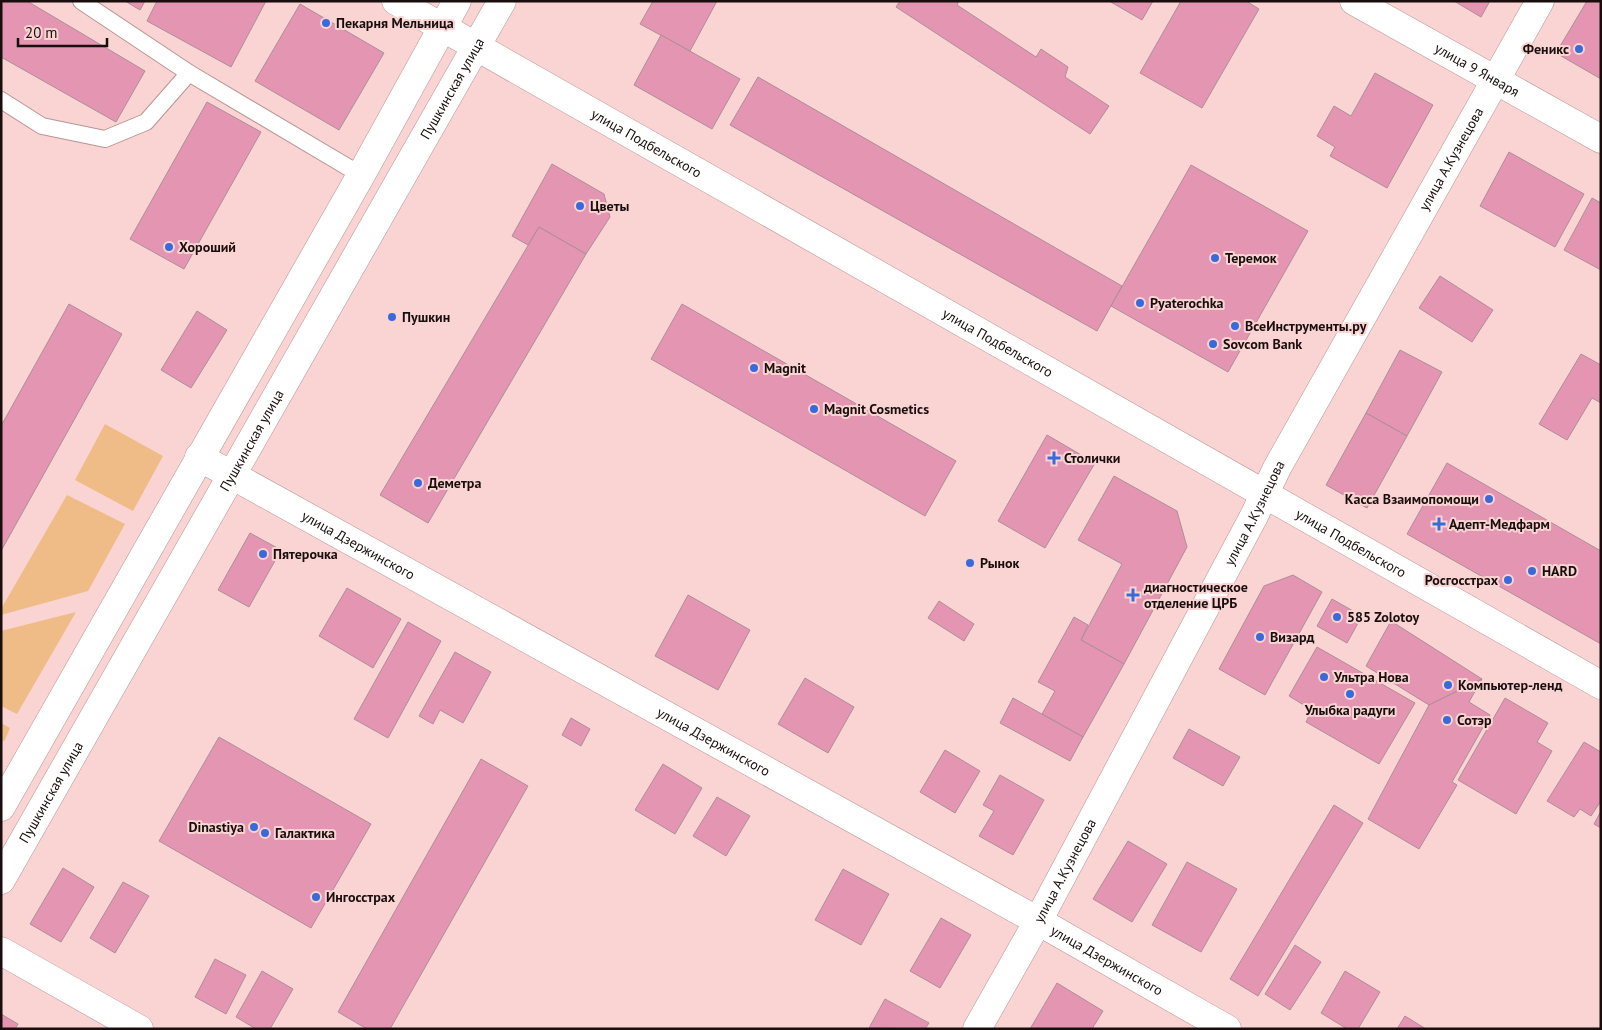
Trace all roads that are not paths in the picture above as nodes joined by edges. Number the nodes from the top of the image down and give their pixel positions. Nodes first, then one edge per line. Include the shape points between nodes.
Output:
1 (81, 1) edge
2 (396, 1) edge
3 (456, 1) edge
4 (502, 1) edge
5 (1354, 1) edge
6 (1540, 1) edge
7 (442, 27) junction
8 (477, 48) junction
9 (189, 73) junction
10 (1494, 81) junction
11 (1, 100) edge
12 (1601, 139) edge
13 (361, 175) junction
14 (199, 457) junction
15 (233, 476) junction
16 (1264, 493) junction
17 (1601, 685) edge
18 (1, 807) edge
19 (1, 880) edge
20 (1038, 921) junction
21 (1, 951) edge
22 (139, 1029) edge
23 (976, 1029) edge
24 (1227, 1029) edge

1 - 9 lane
2 - 7 main road, улица Подбельского
3 - 7 main road
4 - 8 main road, Пушкинская улица
5 - 10 main road, улица 9 Января
6 - 10 main road, улица А.Кузнецова
7 - 8 main road, улица Подбельского
7 - 13 main road
8 - 15 main road, Пушкинская улица
8 - 16 main road, улица Подбельского
9 - 11 lane via 146,122 105,139 42,126
9 - 13 lane
10 - 12 main road, улица 9 Января
10 - 16 main road, улица А.Кузнецова
13 - 14 main road
14 - 15 main road, улица Дзержинского
14 - 18 main road
15 - 19 main road, Пушкинская улица
15 - 20 main road, улица Дзержинского
16 - 17 main road, улица Подбельского
16 - 20 main road, улица А.Кузнецова
20 - 23 main road, улица А.Кузнецова
20 - 24 main road, улица Дзержинского
21 - 22 main road

